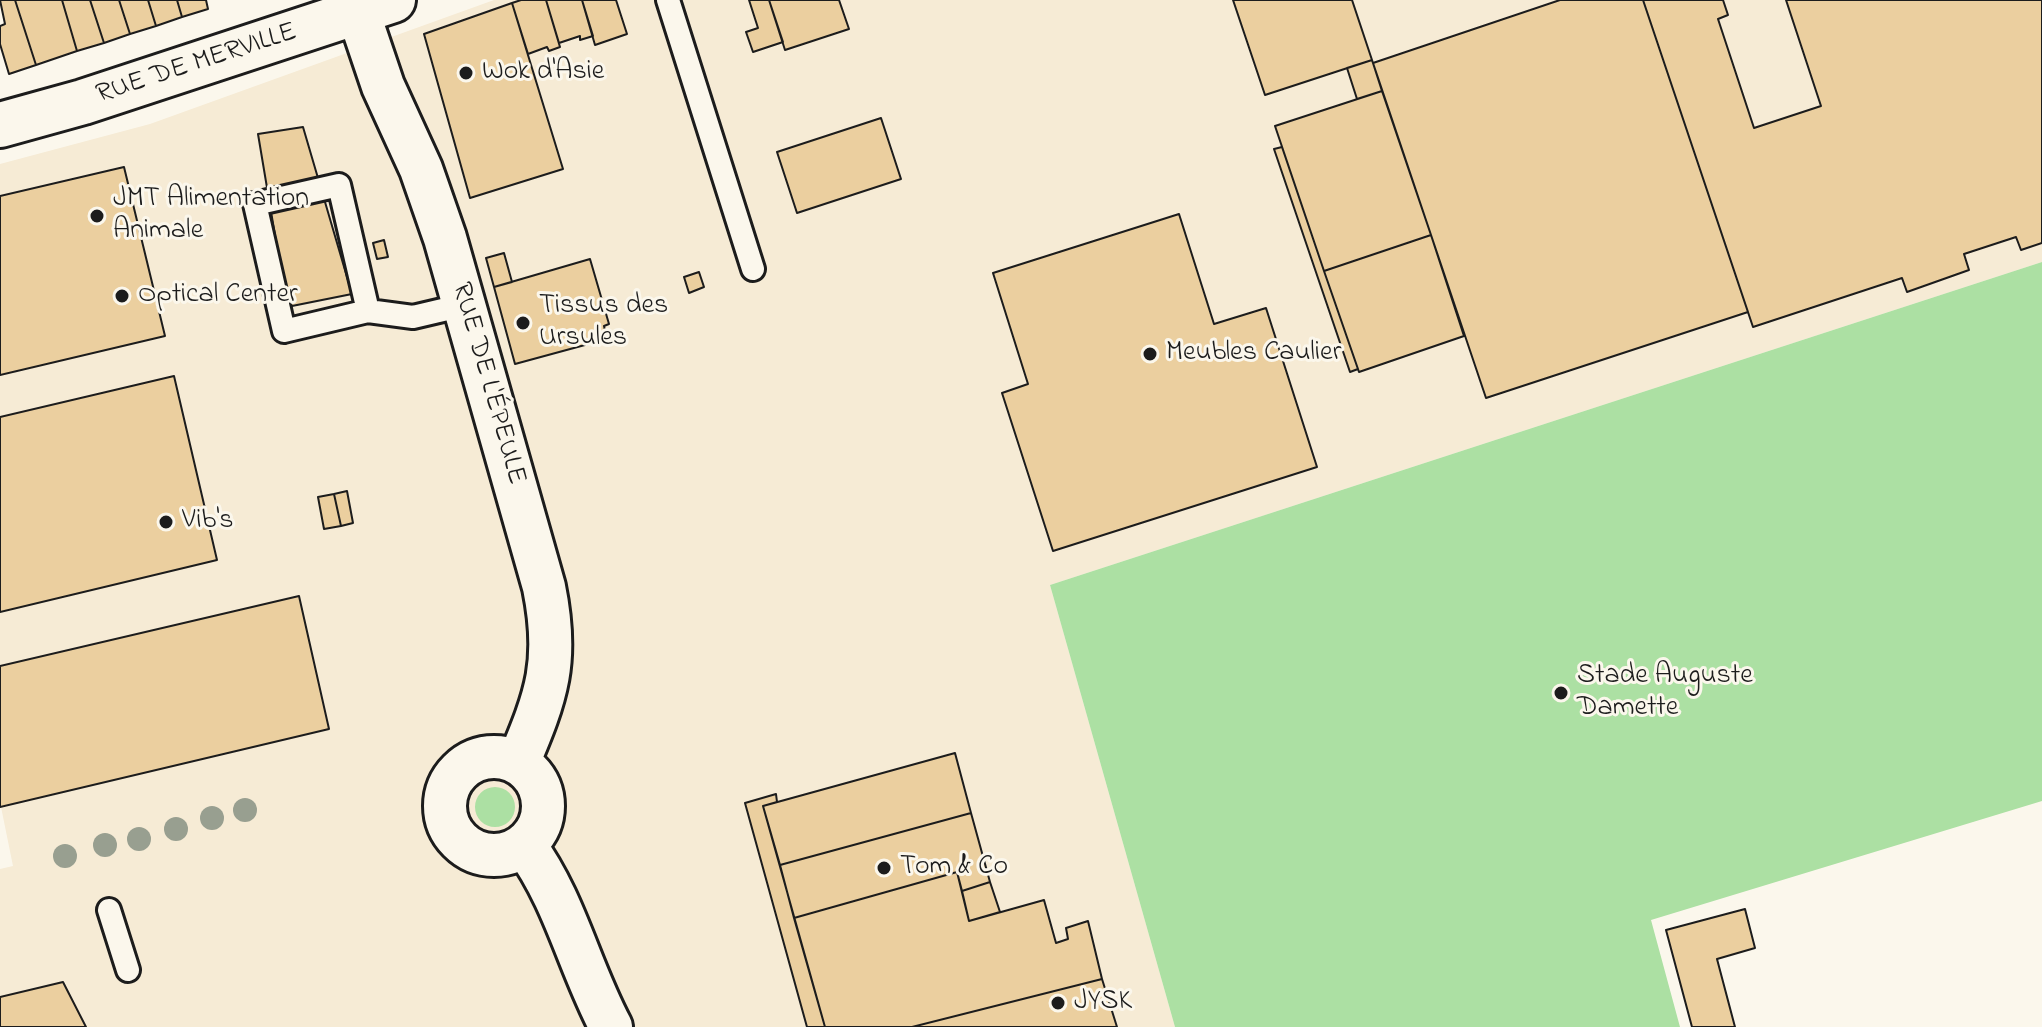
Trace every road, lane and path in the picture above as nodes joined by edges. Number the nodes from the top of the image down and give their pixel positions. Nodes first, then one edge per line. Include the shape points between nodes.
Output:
1 (668, 0) edge
2 (375, 6) edge
3 (0, 125) edge
4 (753, 269) dead end
5 (464, 305) junction
6 (368, 311) junction
7 (518, 763) junction
8 (525, 846) junction
9 (109, 910) dead end
10 (128, 970) dead end
11 (611, 1027) edge

1 - 4 lane
2 - 3 street, RUE DE MERVILLE
2 - 5 street, RUE DE L'ÉPEULE via 383,86 435,206
5 - 6 lane via 413,317
5 - 7 street, RUE DE L'ÉPEULE via 539,565 551,628 544,698
6 - 6 lane via 284,331 255,204 339,185
7 - 8 street via 532,774 543,796 542,820
7 - 8 street via 493,757 469,764 451,783 445,807 452,831 469,849 501,855
8 - 11 street via 550,884
9 - 10 lane

